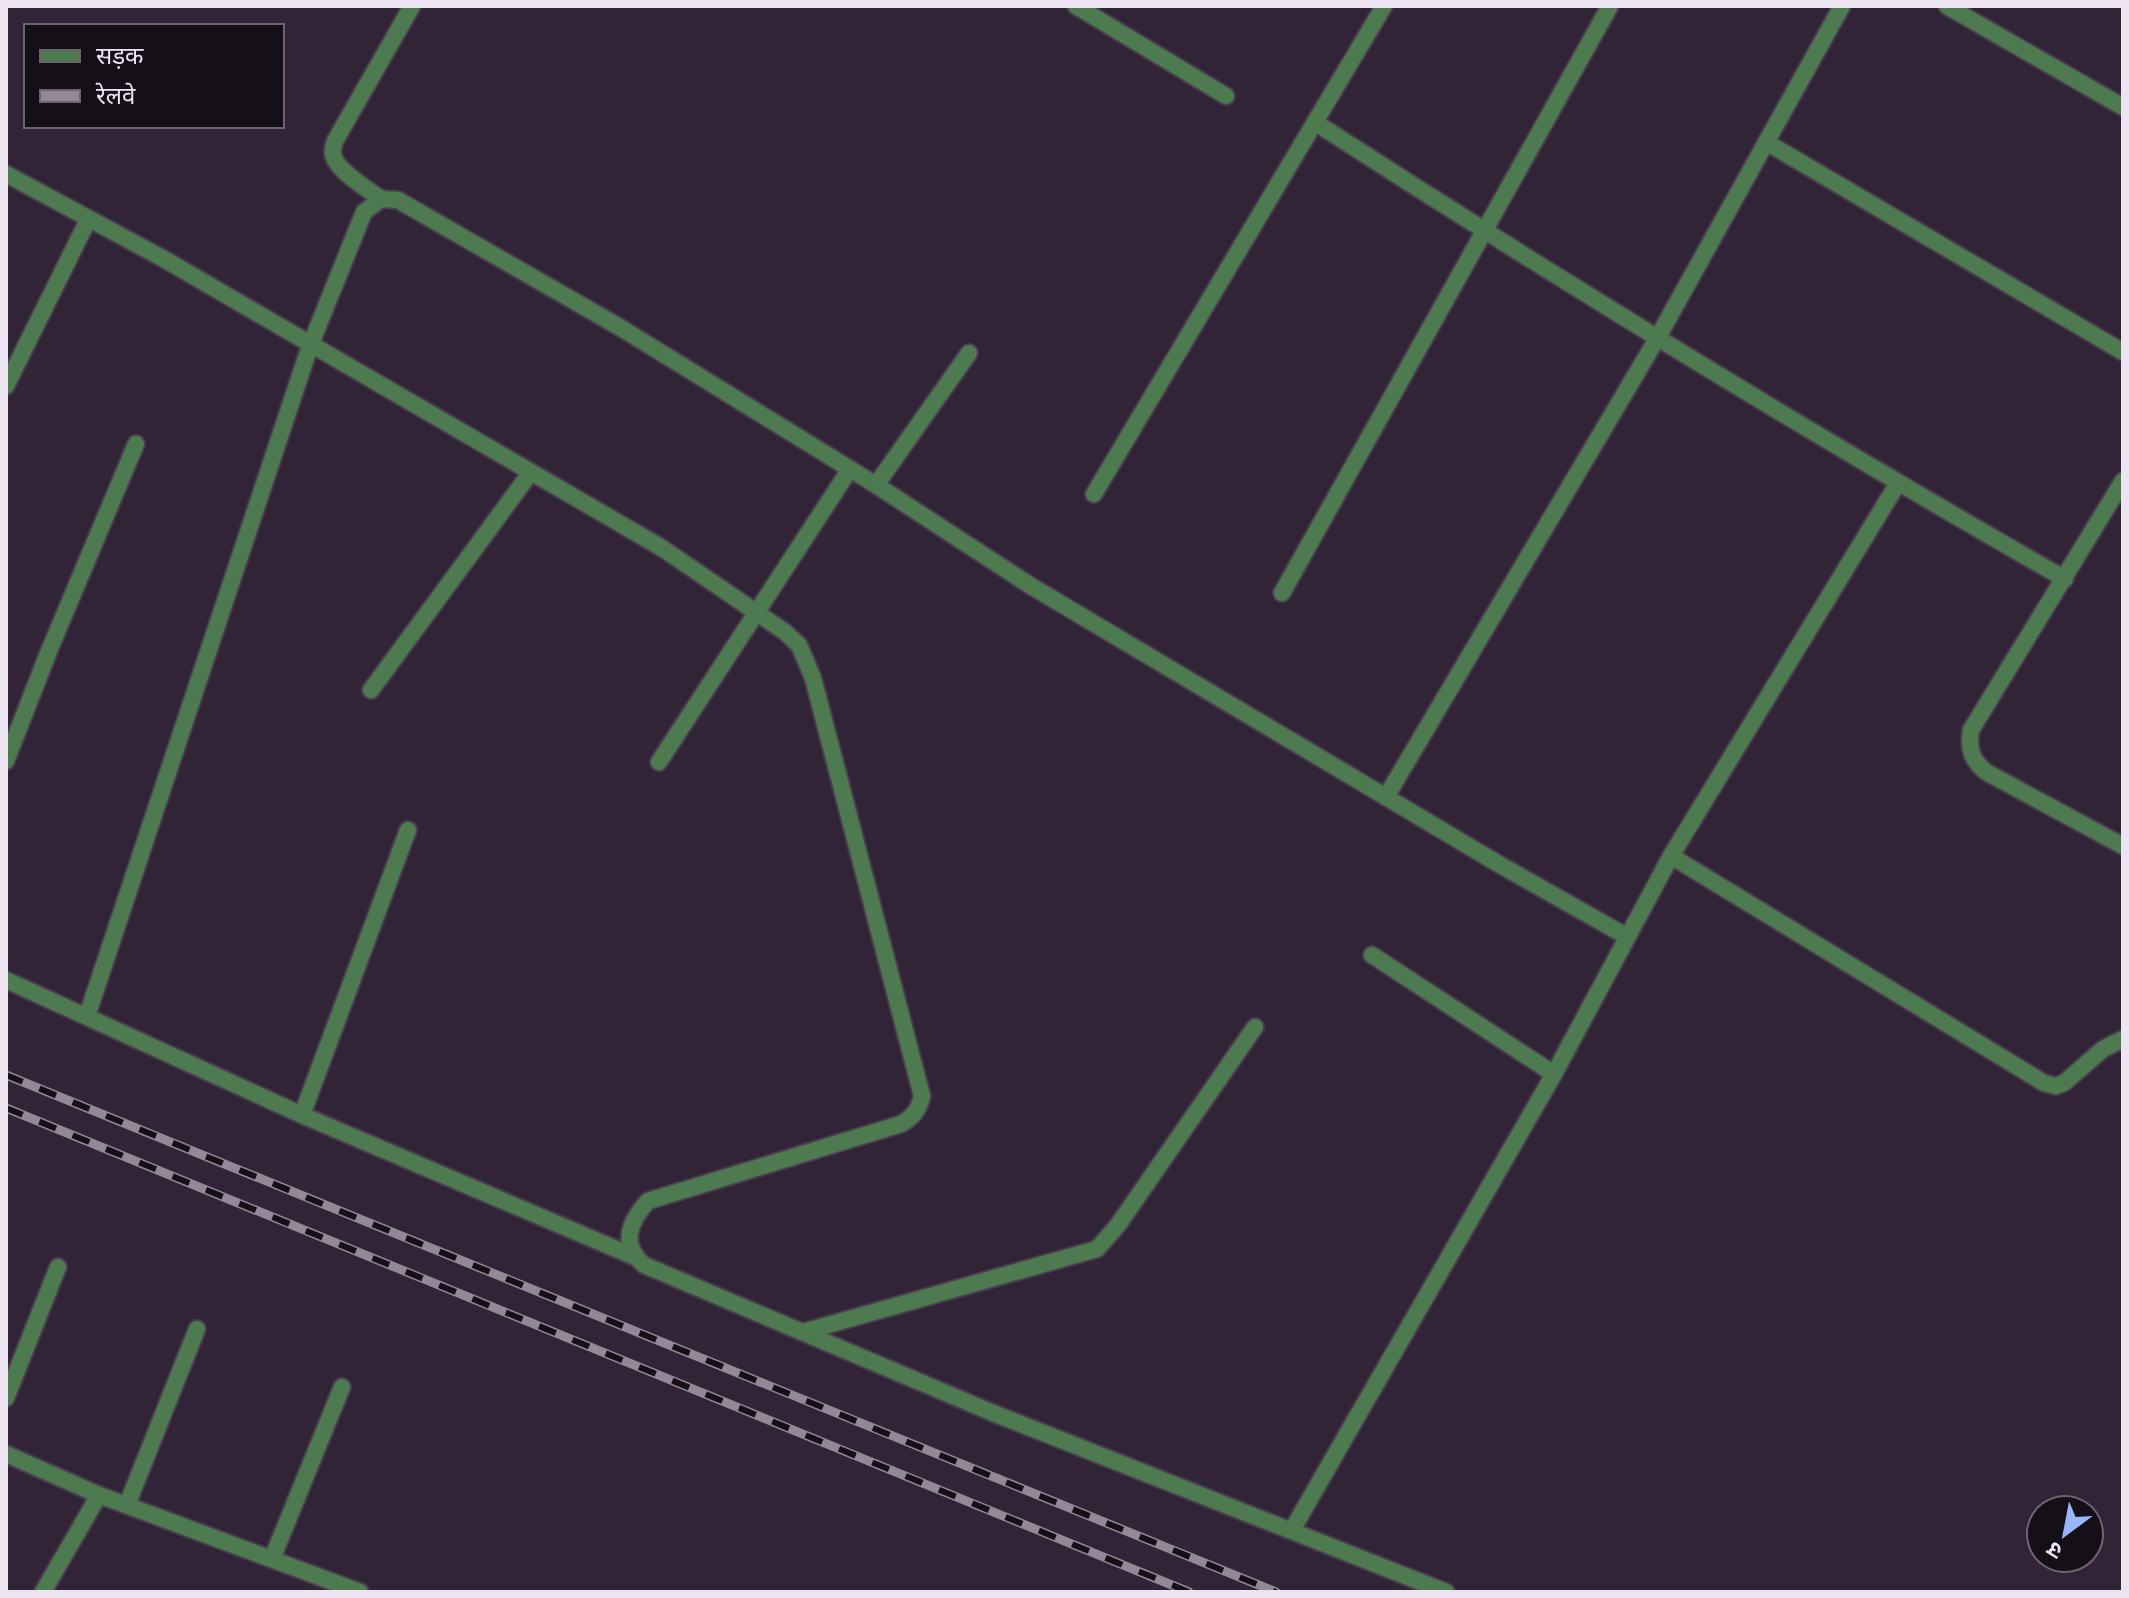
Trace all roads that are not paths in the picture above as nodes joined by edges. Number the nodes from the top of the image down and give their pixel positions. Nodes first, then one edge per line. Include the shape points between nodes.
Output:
1 (412, 6) edge
2 (1076, 6) edge
3 (1384, 6) edge
4 (1610, 6) edge
5 (1842, 6) edge
6 (1947, 6) edge
7 (1226, 96) dead end
8 (2123, 107) edge
9 (1316, 123) junction
10 (1766, 142) junction
11 (6, 174) edge
12 (381, 199) junction
13 (88, 220) junction
14 (1485, 232) junction
15 (1658, 337) junction
16 (310, 346) junction
17 (2123, 352) edge
18 (969, 353) dead end
19 (6, 386) edge
20 (136, 444) dead end
21 (850, 469) junction
22 (531, 472) junction
23 (2123, 481) edge
24 (1898, 483) junction
25 (876, 485) junction
26 (1094, 494) dead end
27 (2065, 579) junction
28 (1282, 593) dead end
29 (756, 614) junction
30 (371, 690) dead end
31 (6, 761) edge
32 (659, 762) dead end
33 (1386, 797) junction
34 (408, 830) dead end
35 (2123, 846) edge
36 (1671, 856) junction
37 (1626, 936) junction
38 (1372, 955) dead end
39 (6, 980) edge
40 (87, 1016) junction
41 (1255, 1027) dead end
42 (2123, 1039) edge
43 (1554, 1074) junction
44 (302, 1115) junction
45 (635, 1257) junction
46 (58, 1267) dead end
47 (197, 1329) dead end
48 (803, 1332) junction
49 (342, 1387) dead end
50 (6, 1398) edge
51 (6, 1454) edge
52 (99, 1495) junction
53 (127, 1505) junction
54 (1292, 1530) junction
55 (272, 1559) junction
56 (43, 1592) edge
57 (360, 1592) edge
58 (1446, 1592) edge

1 - 12 street via 335,141 333,154 348,175
2 - 7 street
3 - 9 street
4 - 14 street
5 - 10 street
6 - 8 street
9 - 14 street
9 - 26 street
10 - 15 street
10 - 17 street
11 - 13 street
12 - 16 street via 364,212
12 - 21 street via 398,200 621,328
13 - 16 street
13 - 19 street
14 - 15 street
14 - 28 street
15 - 24 street
15 - 33 street
16 - 22 street
16 - 40 street
18 - 25 street
20 - 31 street
21 - 25 street
21 - 29 street
22 - 29 street via 662,548
22 - 30 street
23 - 27 street
24 - 27 street
24 - 36 street
25 - 33 street via 1031,586
27 - 35 street via 1971,730 1968,746 1986,772
29 - 32 street
29 - 45 street via 799,645 808,660 922,1096 920,1107 901,1124 648,1201 635,1216 630,1234
33 - 37 street
34 - 44 street
36 - 37 street
36 - 42 street via 2044,1083 2064,1083
37 - 43 street
38 - 43 street
39 - 40 street
40 - 44 street
41 - 48 street via 1097,1249
43 - 54 street
44 - 45 street
45 - 48 street
46 - 50 street
47 - 53 street
48 - 54 street
49 - 55 street
51 - 52 street
52 - 53 street
52 - 56 street
53 - 55 street
54 - 58 street
55 - 57 street

